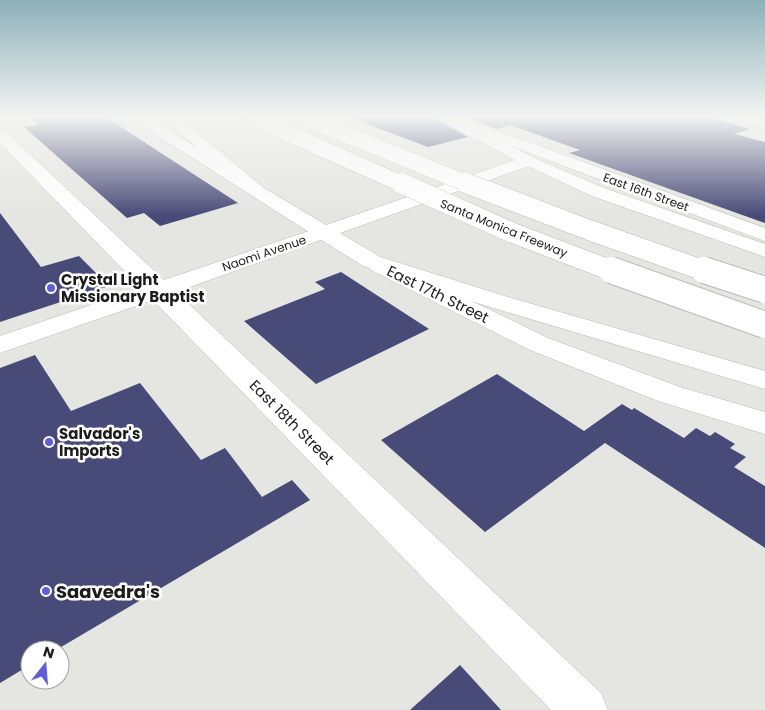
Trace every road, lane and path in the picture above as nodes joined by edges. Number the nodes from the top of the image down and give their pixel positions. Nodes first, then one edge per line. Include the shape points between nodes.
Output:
1 (15, 149) edge
2 (188, 149) edge
3 (207, 149) edge
4 (322, 149) edge
5 (382, 149) edge
6 (505, 149) edge
7 (533, 149) edge
8 (529, 161) junction
9 (258, 192) junction
10 (322, 233) junction
11 (765, 235) edge
12 (765, 251) edge
13 (370, 261) junction
14 (158, 290) junction
15 (765, 290) edge
16 (765, 325) edge
17 (0, 345) edge
18 (765, 380) edge
19 (765, 423) edge
20 (584, 710) edge

1 - 14 main road, East 18th Street
2 - 9 main road, East 17th Street
3 - 9 main road
4 - 16 main road, Santa Monica Freeway, bridge via 512,233
5 - 15 main road, Santa Monica Freeway, bridge via 538,213
6 - 8 main road
7 - 11 main road, East 16th Street
8 - 10 main road, Naomi Avenue
8 - 12 main road via 598,192
9 - 10 main road, East 17th Street
10 - 13 main road, East 17th Street
10 - 14 main road, Naomi Avenue
13 - 18 main road
13 - 19 main road, East 17th Street via 539,344 670,394
14 - 17 main road, Naomi Avenue
14 - 20 main road, East 18th Street

